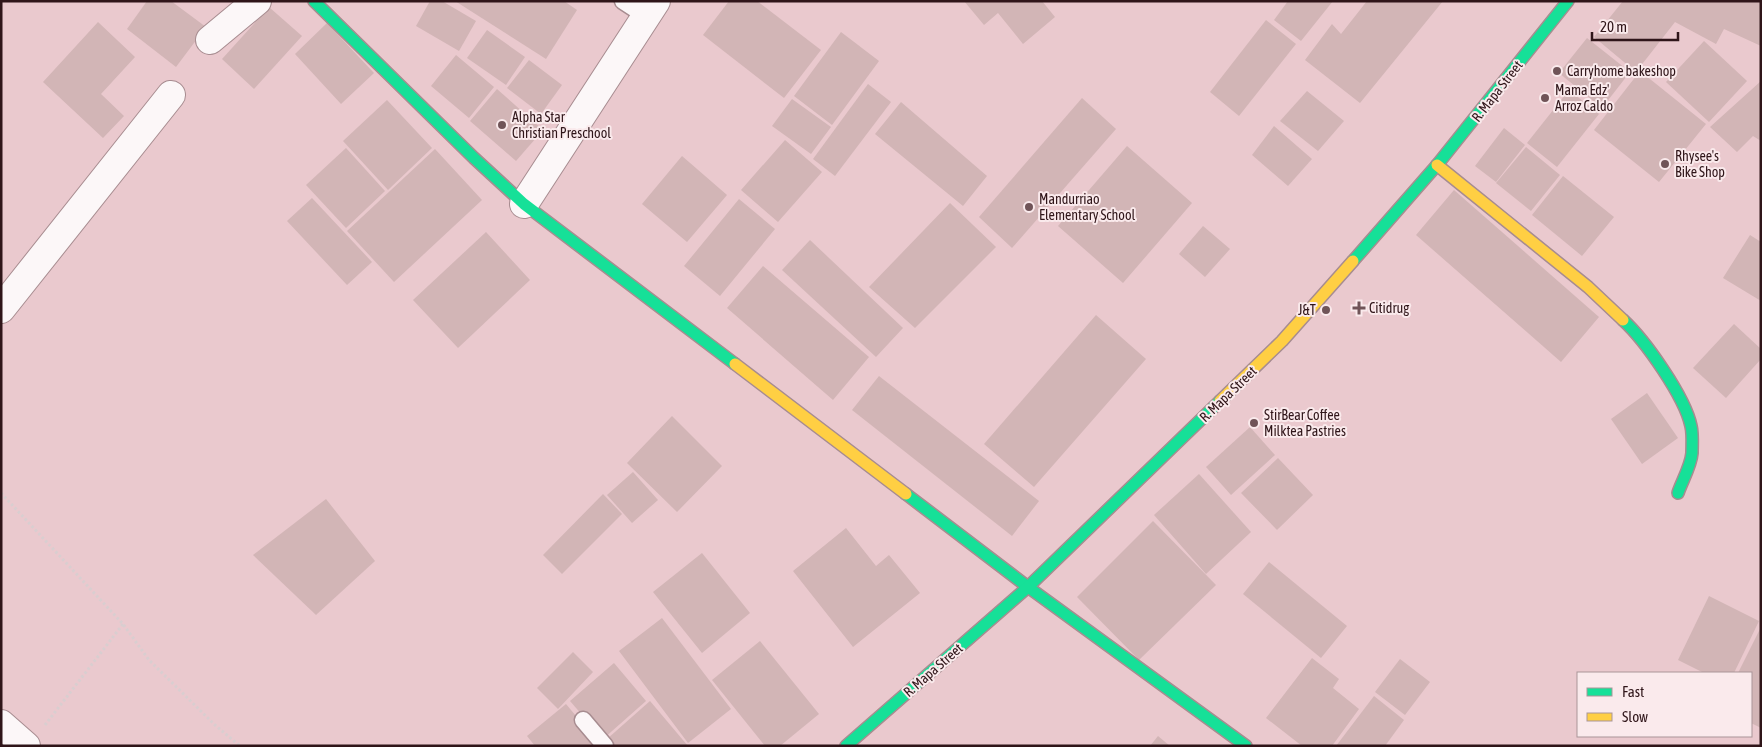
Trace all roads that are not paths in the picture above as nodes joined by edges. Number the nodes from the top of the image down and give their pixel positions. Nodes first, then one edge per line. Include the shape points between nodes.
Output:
1 (257, 1) edge
2 (314, 1) edge
3 (623, 1) edge
4 (1568, 1) edge
5 (651, 9) edge
6 (210, 40) dead end
7 (171, 95) dead end
8 (1437, 166) junction
9 (524, 204) junction
10 (1, 309) edge
11 (1678, 493) dead end
12 (1028, 587) junction
13 (583, 720) dead end
14 (1, 724) edge
15 (34, 738) edge
16 (605, 746) edge
17 (846, 746) edge
18 (1246, 746) edge

1 - 6 street
2 - 9 street
3 - 5 lane
4 - 8 street, R. Mapa Street
5 - 9 street
7 - 10 street
8 - 11 street via 1588,287 1636,332 1666,374 1691,426 1692,455
8 - 12 street, R. Mapa Street via 1282,341
9 - 12 street
12 - 17 street, R. Mapa Street
12 - 18 street
13 - 16 lane
14 - 15 street

